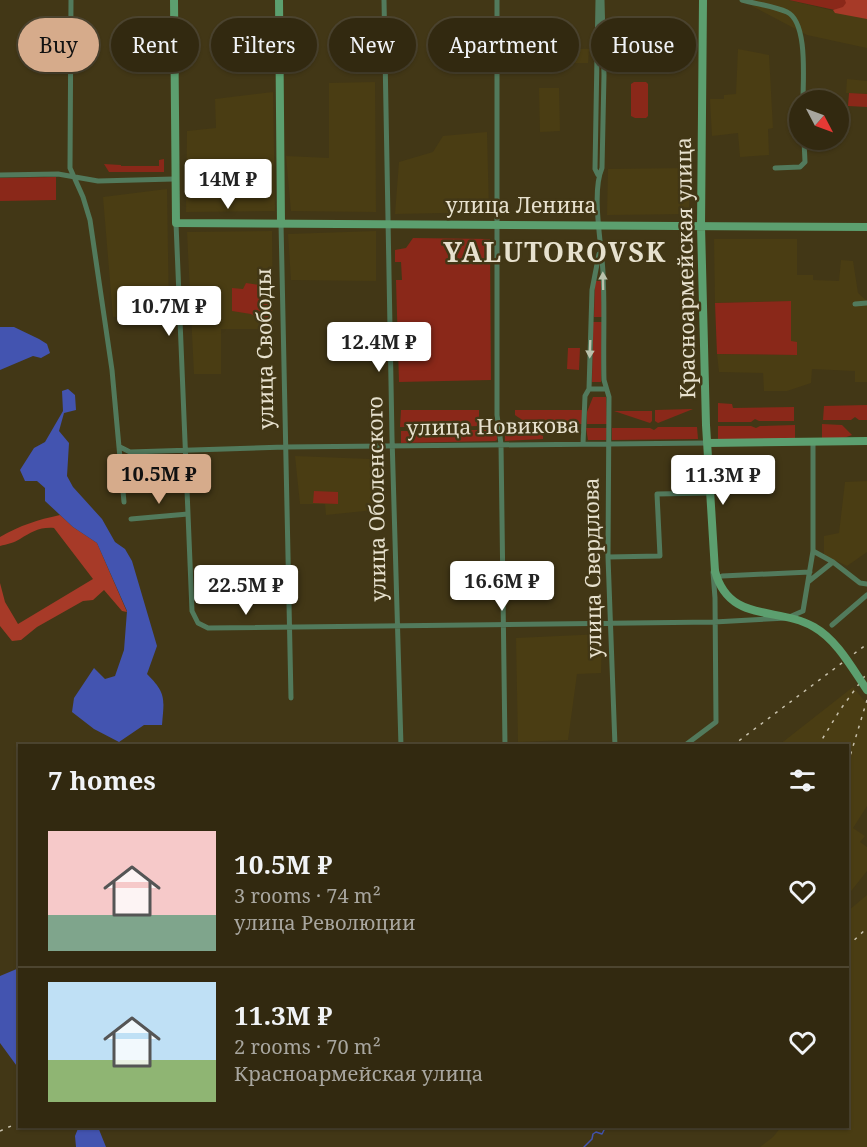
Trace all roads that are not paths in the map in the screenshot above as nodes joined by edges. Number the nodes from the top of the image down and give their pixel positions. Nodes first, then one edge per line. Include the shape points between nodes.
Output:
1 (70, 0) edge
2 (174, 0) edge
3 (279, 0) edge
4 (384, 0) edge
5 (497, 0) edge
6 (598, 0) edge
7 (603, 0) edge
8 (703, 0) edge
9 (742, 0) edge
10 (597, 18) edge
11 (603, 18) edge
12 (596, 72) edge
13 (604, 72) edge
14 (596, 90) junction
15 (603, 90) junction
16 (803, 90) edge
17 (599, 134) junction
18 (804, 150) edge
19 (776, 168) dead end
20 (0, 175) edge
21 (75, 177) junction
22 (174, 179) junction
23 (176, 223) junction
24 (281, 223) junction
25 (387, 224) junction
26 (599, 224) junction
27 (497, 225) junction
28 (701, 226) junction
29 (867, 227) edge
30 (600, 250) junction
31 (867, 303) edge
32 (855, 304) dead end
33 (591, 319) junction
34 (603, 320) junction
35 (589, 389) junction
36 (606, 389) junction
37 (867, 441) edge
38 (813, 442) junction
39 (708, 443) junction
40 (501, 444) junction
41 (583, 444) junction
42 (607, 444) junction
43 (392, 446) junction
44 (120, 447) junction
45 (285, 447) junction
46 (186, 450) junction
47 (709, 493) junction
48 (124, 502) dead end
49 (188, 514) junction
50 (132, 519) dead end
51 (712, 536) junction
52 (813, 551) junction
53 (608, 557) junction
54 (833, 562) junction
55 (810, 572) junction
56 (719, 574) junction
57 (808, 582) junction
58 (867, 584) edge
59 (867, 595) edge
60 (714, 621) junction
61 (610, 623) junction
62 (502, 624) junction
63 (396, 625) junction
64 (832, 625) dead end
65 (290, 628) junction
66 (867, 690) edge
67 (291, 698) dead end
68 (401, 744) edge
69 (505, 744) edge
70 (615, 744) edge
71 (687, 744) edge

1 - 21 street via 70,168
2 - 22 main road
3 - 24 main road, улица Свободы
4 - 25 street, улица Оболенского
5 - 27 street
6 - 10 street, улица Свердлова
7 - 11 street, улица Свердлова
8 - 28 main road, Красноармейская улица
9 - 16 street via 788,13 798,22
12 - 14 street, улица Свердлова
13 - 15 street, улица Свердлова
14 - 15 street
14 - 17 street, улица Свердлова
15 - 17 street, улица Свердлова
17 - 26 street, улица Свердлова
18 - 19 street via 805,162 800,167
20 - 21 street
21 - 22 street via 98,181
21 - 44 street via 90,220
22 - 23 main road
23 - 24 main road, улица Ленина
23 - 46 street
24 - 25 main road, улица Ленина
24 - 45 street, улица Свободы
25 - 27 main road, улица Ленина
25 - 43 street, улица Оболенского
26 - 27 main road, улица Ленина
26 - 28 main road, улица Ленина
26 - 30 street, улица Свердлова
27 - 40 street via 497,415
28 - 29 main road, улица Ленина
28 - 39 main road, Красноармейская улица
30 - 33 street, улица Свердлова
34 -> 30 street, улица Свердлова
31 - 32 street
33 - 34 street
33 -> 35 street, улица Свердлова
34 - 36 street, улица Свердлова
35 - 36 street
35 - 41 street, улица Свердлова via 585,396
36 - 42 street, улица Свердлова
37 - 38 main road, улица Новикова
38 - 39 main road, улица Новикова
38 - 52 street
39 - 42 street, улица Новикова
39 - 47 main road, Красноармейская улица
40 - 41 street, улица Новикова
40 - 43 street, улица Новикова
40 - 62 street
41 - 42 street, улица Новикова
42 - 53 street, улица Свердлова
43 - 45 street, улица Новикова
43 - 63 street, улица Оболенского
44 - 46 street, улица Новикова via 130,452
44 - 48 street
45 - 46 street, улица Новикова
45 - 65 street, улица Свободы
46 - 49 street
47 - 51 main road, Красноармейская улица
47 - 53 street via 657,494 660,556
49 - 50 street
49 - 65 street via 192,611 198,623 208,628
51 - 56 main road, Красноармейская улица
51 - 60 street, Красноармейская улица
52 - 54 street
52 - 55 street
53 - 61 street, улица Свердлова
54 - 57 street
54 - 58 street
55 - 56 street
55 - 57 street
56 - 66 main road, bridge via 726,593 747,609 795,619 826,635
57 - 60 street via 803,610 787,618
59 - 64 street
60 - 61 street
60 - 71 street, Красноармейская улица via 717,722
61 - 62 street
61 - 70 street, улица Свердлова
62 - 63 street
62 - 69 street
63 - 65 street
63 - 68 street, улица Оболенского
65 - 67 street, улица Свободы

